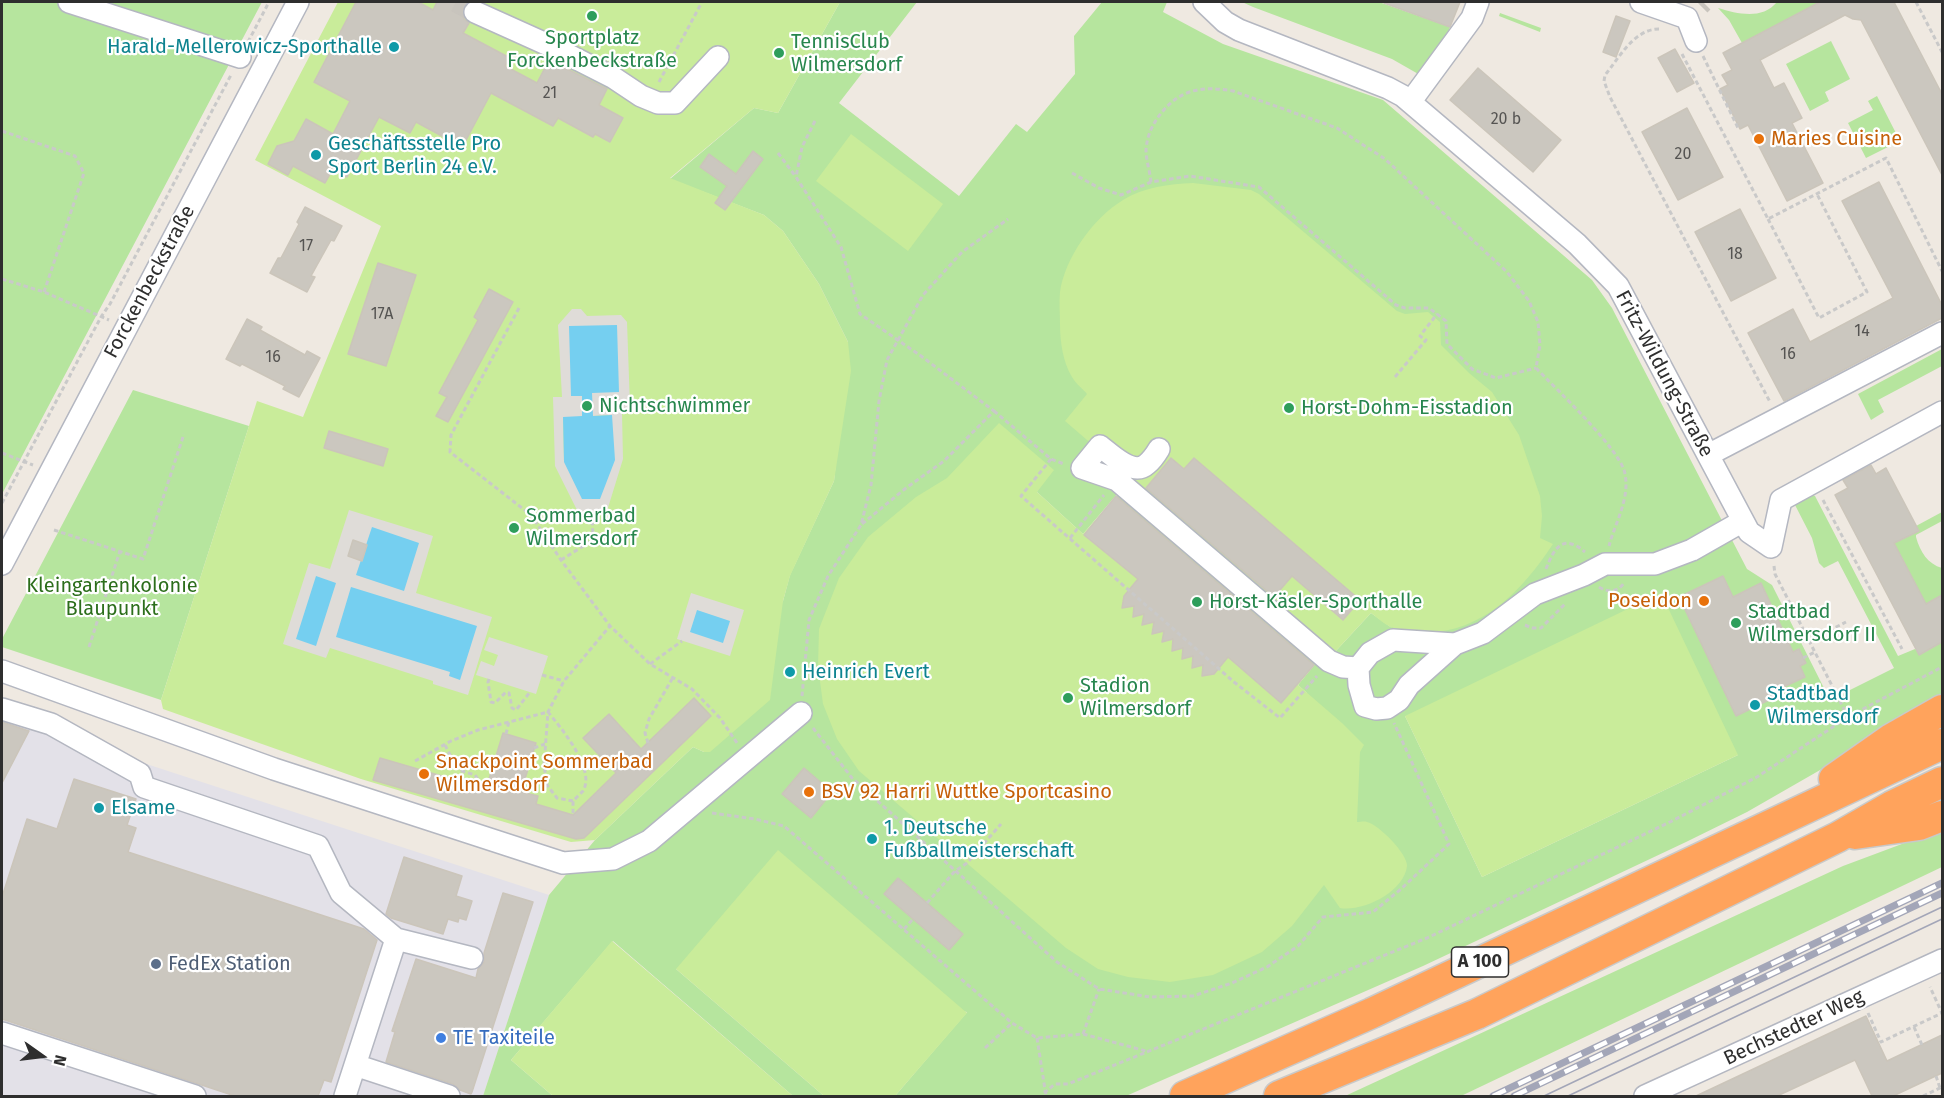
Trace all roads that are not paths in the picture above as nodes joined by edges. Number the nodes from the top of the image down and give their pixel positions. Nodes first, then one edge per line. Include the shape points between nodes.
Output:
1 (69, 2) edge
2 (298, 2) edge
3 (1204, 2) edge
4 (1478, 2) edge
5 (1641, 2) edge
6 (475, 12) tunnel mouth
7 (1686, 43) road end
8 (240, 57) road end
9 (717, 57) dead end
10 (1411, 101) junction
11 (1942, 333) edge
12 (1942, 412) edge
13 (1160, 449) dead end
14 (1708, 455) junction
15 (1743, 521) junction
16 (2, 564) edge
17 (1455, 644) junction
18 (1358, 668) junction
19 (2, 671) edge
20 (2, 709) edge
21 (1942, 710) edge
22 (801, 713) road end
23 (1942, 744) edge
24 (1942, 782) edge
25 (1942, 816) edge
26 (1773, 823) junction
27 (1838, 837) junction
28 (396, 939) junction
29 (472, 958) dead end
30 (1942, 960) edge
31 (2, 1033) edge
32 (355, 1065) junction
33 (195, 1096) edge
34 (345, 1096) edge
35 (449, 1096) edge
36 (1185, 1096) edge
37 (1279, 1096) edge
38 (1645, 1096) edge

1 - 8 street
2 - 16 street, Forckenbeckstraße
3 - 10 street, Fritz-Wildung-Straße via 1239,30 1388,87
4 - 10 street via 1472,18
5 - 7 street via 1694,11
6 - 9 street via 555,48 658,104 675,103
10 - 14 street, Fritz-Wildung-Straße via 1577,244 1618,286
11 - 14 street
12 - 15 street, Fritz-Wildung-Straße via 1781,500 1771,548 1749,532
13 - 18 street via 1141,468 1120,461 1100,446 1082,468 1117,480 1329,661
14 - 15 street, Fritz-Wildung-Straße
15 - 17 street via 1692,550 1655,564 1605,564 1535,594 1483,633
17 - 18 street via 1393,640 1370,653
17 - 18 street via 1387,708 1365,706
19 - 22 street via 274,769 563,863 614,858 649,841
20 - 28 street via 51,724 140,774 144,788 318,846 340,893
21 - 26 highway via 1891,739
23 - 26 highway, A 100
24 - 27 highway, A 100
25 - 27 highway via 1919,825
26 - 36 highway, A 100 via 1372,1013
27 - 37 highway, A 100 via 1477,1014
28 - 29 street
28 - 32 street
30 - 38 street, Bechstedter Weg
31 - 33 street
32 - 34 street
32 - 35 street

